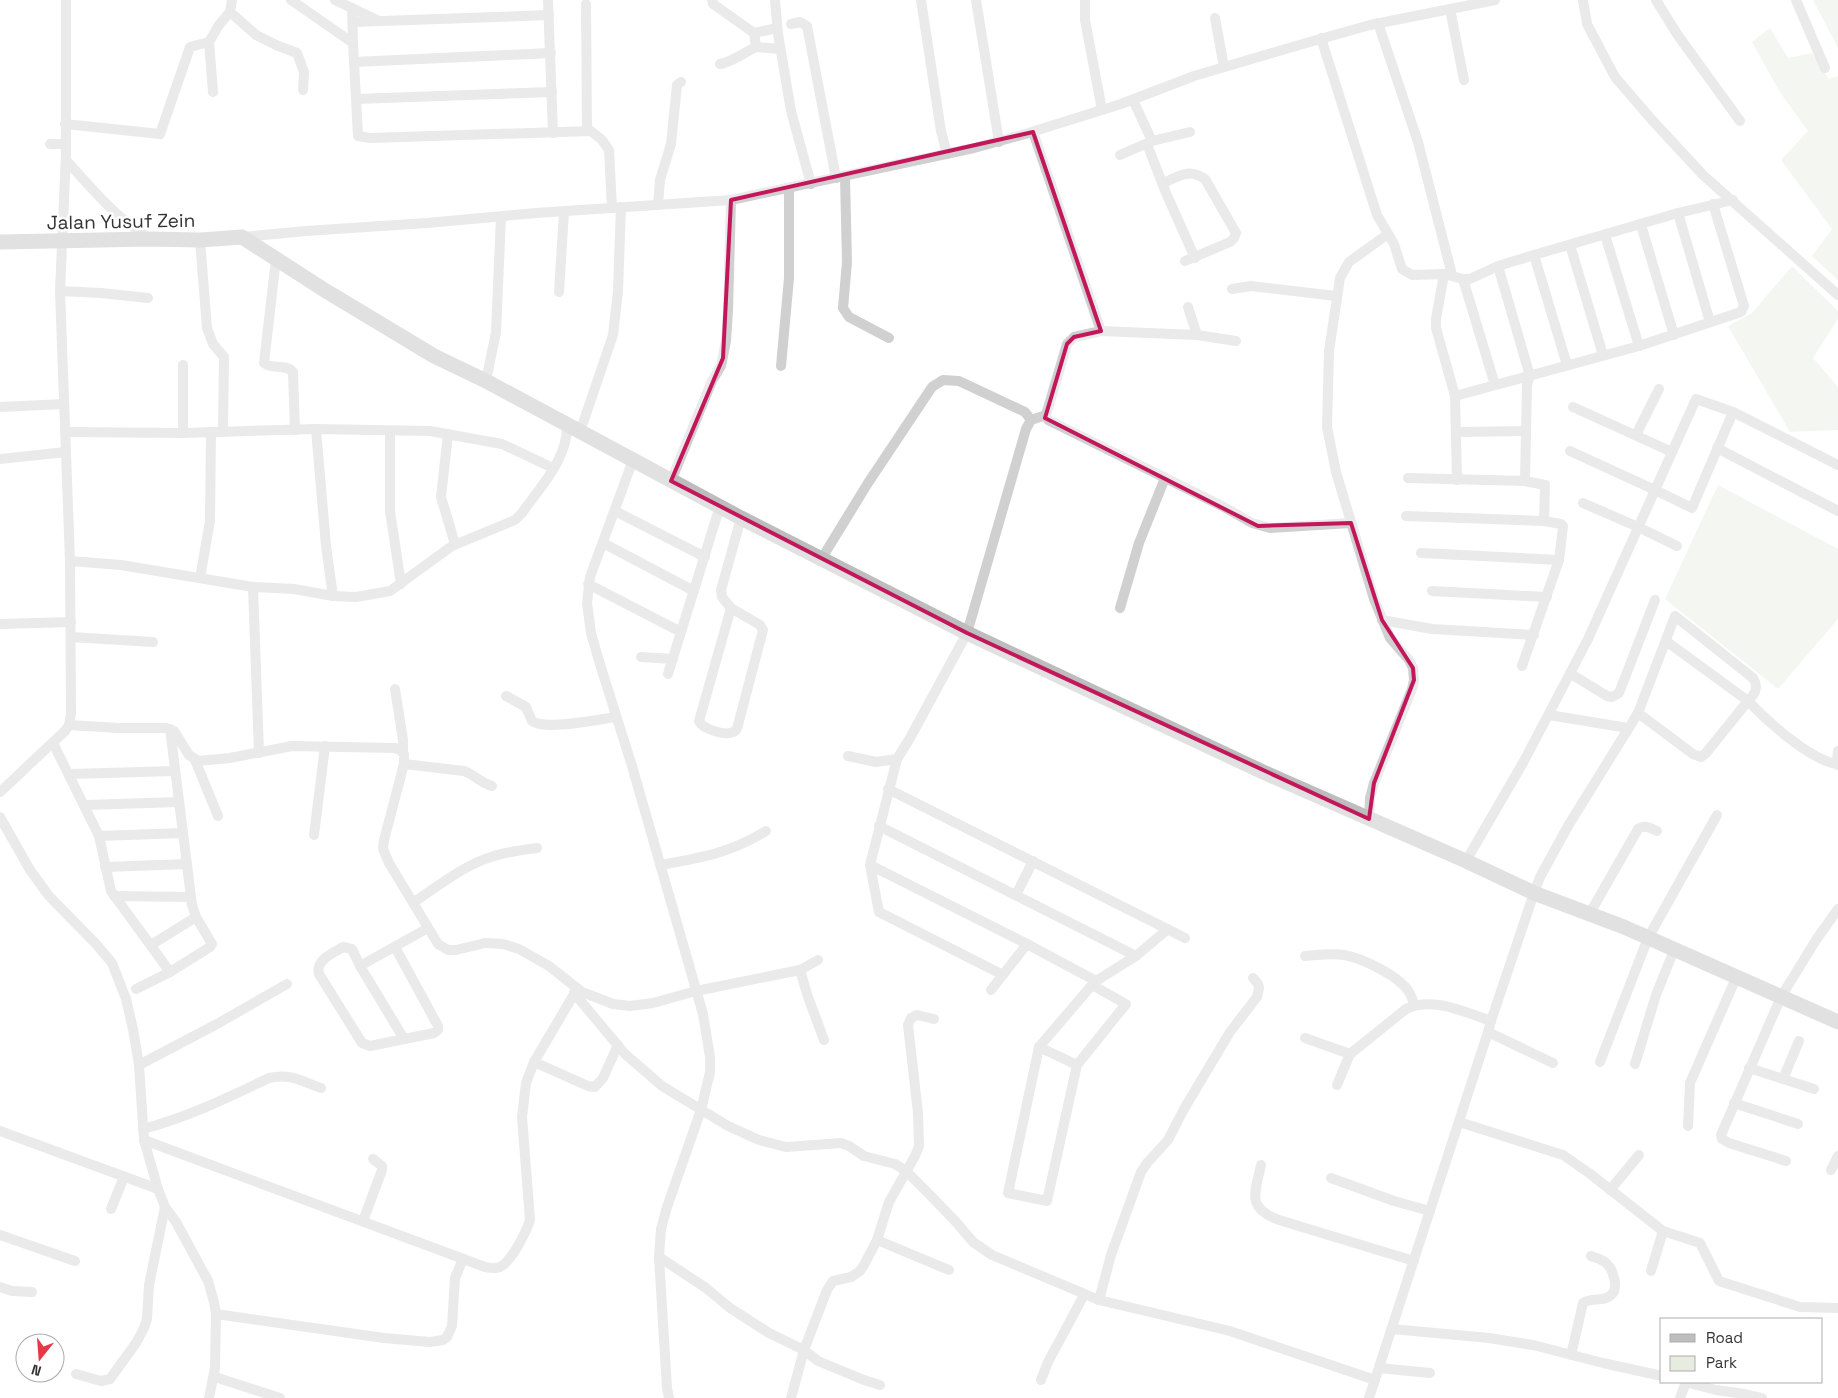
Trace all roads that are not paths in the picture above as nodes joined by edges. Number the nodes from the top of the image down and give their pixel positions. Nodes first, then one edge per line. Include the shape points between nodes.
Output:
1 (66, 0) edge
2 (232, 0) edge
3 (291, 0) edge
4 (335, 0) edge
5 (548, 0) edge
6 (712, 0) edge
7 (775, 0) edge
8 (921, 0) edge
9 (976, 0) edge
10 (1085, 0) edge
11 (1495, 0) edge
12 (1583, 0) edge
13 (1656, 0) edge
14 (1796, 0) edge
15 (586, 4) dead end
16 (352, 8) junction
17 (1450, 9) junction
18 (230, 12) junction
19 (549, 15) junction
20 (1216, 18) dead end
21 (377, 20) junction
22 (353, 22) junction
23 (1378, 23) junction
24 (791, 24) dead end
25 (777, 28) junction
26 (754, 33) junction
27 (1321, 38) junction
28 (209, 42) junction
29 (353, 43) junction
30 (756, 47) junction
31 (780, 49) junction
32 (550, 53) junction
33 (354, 62) junction
34 (720, 64) dead end
35 (1224, 67) junction
36 (1825, 68) dead end
37 (1464, 80) dead end
38 (681, 82) dead end
39 (303, 90) dead end
40 (213, 92) dead end
41 (552, 92) junction
42 (356, 99) junction
43 (1133, 100) junction
44 (1102, 110) junction
45 (1740, 121) dead end
46 (65, 124) junction
47 (587, 131) junction
48 (1033, 132) junction
49 (1190, 132) dead end
50 (553, 133) junction
51 (999, 142) junction
52 (1149, 143) junction
53 (50, 144) dead end
54 (66, 144) junction
55 (947, 154) junction
56 (1120, 155) dead end
57 (66, 160) junction
58 (840, 178) junction
59 (1163, 183) junction
60 (810, 184) junction
61 (789, 188) junction
62 (731, 200) junction
63 (1733, 200) junction
64 (1713, 204) junction
65 (658, 205) junction
66 (616, 207) junction
67 (564, 212) junction
68 (1678, 213) junction
69 (501, 217) junction
70 (1641, 225) junction
71 (1388, 234) junction
72 (1605, 235) junction
73 (242, 237) junction
74 (150, 239) junction
75 (200, 240) junction
76 (0, 242) edge
77 (61, 242) junction
78 (1570, 245) junction
79 (1534, 255) junction
80 (276, 259) junction
81 (1498, 266) junction
82 (1448, 275) junction
83 (1463, 279) junction
84 (1232, 288) dead end
85 (60, 291) junction
86 (559, 292) dead end
87 (1838, 295) edge
88 (1336, 296) junction
89 (148, 298) dead end
90 (1188, 307) dead end
91 (1710, 322) junction
92 (1101, 331) junction
93 (1197, 335) junction
94 (1674, 335) junction
95 (889, 338) dead end
96 (1236, 341) dead end
97 (1639, 346) junction
98 (1603, 355) junction
99 (183, 365) dead end
100 (1566, 365) junction
101 (782, 366) dead end
102 (1530, 376) junction
103 (486, 381) junction
104 (1495, 385) junction
105 (1659, 389) dead end
106 (1455, 396) junction
107 (64, 404) junction
108 (0, 407) edge
109 (1573, 407) dead end
110 (1733, 412) junction
111 (1046, 415) junction
112 (1031, 420) junction
113 (316, 428) junction
114 (574, 428) junction
115 (295, 430) junction
116 (390, 431) junction
117 (1526, 431) junction
118 (66, 432) junction
119 (210, 432) junction
120 (222, 432) junction
121 (1456, 432) junction
122 (183, 433) junction
123 (448, 434) junction
124 (1636, 435) junction
125 (1717, 448) junction
126 (1570, 451) dead end
127 (66, 452) junction
128 (1672, 452) junction
129 (0, 459) edge
130 (633, 460) junction
131 (1838, 466) edge
132 (553, 468) junction
133 (1165, 478) junction
134 (1408, 478) dead end
135 (671, 480) junction
136 (1457, 480) junction
137 (1525, 481) junction
138 (1655, 490) junction
139 (1583, 504) dead end
140 (720, 506) junction
141 (615, 511) junction
142 (1838, 511) edge
143 (1406, 516) dead end
144 (741, 518) junction
145 (1544, 521) junction
146 (1351, 523) junction
147 (1638, 527) junction
148 (603, 543) junction
149 (455, 544) junction
150 (1677, 546) dead end
151 (1421, 552) dead end
152 (704, 557) junction
153 (822, 558) junction
154 (1559, 560) junction
155 (70, 561) junction
156 (200, 578) junction
157 (401, 584) junction
158 (588, 584) junction
159 (253, 588) junction
160 (694, 592) junction
161 (1432, 592) dead end
162 (333, 596) junction
163 (1547, 597) junction
164 (1655, 600) dead end
165 (731, 608) junction
166 (1120, 608) dead end
167 (1382, 620) junction
168 (71, 622) junction
169 (0, 624) edge
170 (682, 632) junction
171 (967, 633) junction
172 (1534, 635) junction
173 (71, 637) junction
174 (1666, 641) junction
175 (153, 642) dead end
176 (641, 657) dead end
177 (673, 659) junction
178 (1522, 666) dead end
179 (668, 674) dead end
180 (1571, 674) junction
181 (395, 689) dead end
182 (506, 696) dead end
183 (1748, 701) junction
184 (1638, 713) junction
185 (1548, 715) junction
186 (616, 717) junction
187 (68, 725) junction
188 (1628, 728) junction
189 (170, 729) junction
190 (53, 743) junction
191 (325, 746) junction
192 (1838, 751) edge
193 (259, 752) junction
194 (403, 752) junction
195 (848, 756) dead end
196 (897, 759) junction
197 (195, 760) junction
198 (404, 764) junction
199 (1838, 765) edge
200 (174, 772) junction
201 (70, 774) junction
202 (492, 786) dead end
203 (888, 789) junction
204 (0, 792) edge
205 (179, 802) junction
206 (85, 805) junction
207 (1717, 815) dead end
208 (218, 816) dead end
209 (0, 817) edge
210 (1369, 819) junction
211 (879, 826) junction
212 (766, 831) dead end
213 (1657, 831) dead end
214 (183, 833) junction
215 (314, 835) dead end
216 (99, 836) junction
217 (537, 848) dead end
218 (1033, 861) junction
219 (1466, 861) junction
220 (187, 864) junction
221 (660, 865) junction
222 (870, 865) junction
223 (105, 867) junction
224 (1534, 892) junction
225 (1016, 895) junction
226 (114, 896) junction
227 (190, 897) junction
228 (414, 902) junction
229 (1838, 909) edge
230 (1590, 913) junction
231 (196, 918) junction
232 (428, 928) junction
233 (1168, 929) junction
234 (1185, 938) dead end
235 (1648, 938) junction
236 (1027, 944) junction
237 (151, 945) junction
238 (394, 946) junction
239 (1674, 950) junction
240 (1136, 956) junction
241 (1305, 956) dead end
242 (818, 960) dead end
243 (360, 966) junction
244 (800, 970) junction
245 (170, 972) junction
246 (1003, 975) junction
247 (1253, 978) dead end
248 (1736, 978) junction
249 (1094, 983) junction
250 (287, 984) dead end
251 (136, 989) dead end
252 (991, 990) dead end
253 (575, 991) junction
254 (696, 991) junction
255 (1781, 997) junction
256 (1414, 1005) junction
257 (934, 1019) dead end
258 (1490, 1021) junction
259 (1838, 1022) edge
260 (1488, 1032) junction
261 (1305, 1038) dead end
262 (404, 1039) junction
263 (824, 1040) dead end
264 (1799, 1041) dead end
265 (618, 1045) junction
266 (1039, 1047) junction
267 (1350, 1054) junction
268 (534, 1062) junction
269 (1600, 1062) dead end
270 (1553, 1063) dead end
271 (1635, 1064) dead end
272 (139, 1065) junction
273 (1076, 1065) junction
274 (1749, 1068) junction
275 (1783, 1079) junction
276 (1337, 1085) dead end
277 (320, 1088) dead end
278 (1814, 1089) dead end
279 (1734, 1103) junction
280 (701, 1110) junction
281 (1459, 1122) junction
282 (1798, 1124) dead end
283 (1688, 1126) dead end
284 (143, 1129) junction
285 (0, 1131) edge
286 (144, 1140) junction
287 (1639, 1155) dead end
288 (1838, 1156) edge
289 (373, 1159) dead end
290 (1786, 1160) dead end
291 (1261, 1165) dead end
292 (1831, 1170) dead end
293 (906, 1171) junction
294 (124, 1177) junction
295 (1331, 1178) dead end
296 (158, 1189) junction
297 (1610, 1190) junction
298 (165, 1207) junction
299 (111, 1209) dead end
300 (1430, 1212) junction
301 (363, 1221) junction
302 (1663, 1231) junction
303 (0, 1235) edge
304 (876, 1240) junction
305 (1591, 1256) dead end
306 (659, 1257) junction
307 (463, 1258) junction
308 (75, 1260) dead end
309 (1414, 1261) junction
310 (949, 1270) dead end
311 (1651, 1271) dead end
312 (0, 1287) edge
313 (32, 1292) dead end
314 (1084, 1295) junction
315 (1099, 1300) junction
316 (1838, 1308) edge
317 (216, 1314) junction
318 (1392, 1329) junction
319 (804, 1350) junction
320 (1571, 1355) junction
321 (1379, 1368) junction
322 (1430, 1373) dead end
323 (76, 1374) dead end
324 (1660, 1376) edge
325 (215, 1377) junction
326 (1041, 1380) dead end
327 (1375, 1380) junction
328 (1685, 1383) edge
329 (1689, 1383) edge
330 (880, 1385) dead end
331 (209, 1398) edge
332 (280, 1398) edge
333 (669, 1398) edge
334 (791, 1398) edge
335 (1369, 1398) edge
336 (1680, 1398) edge
337 (1762, 1398) edge

1 - 46 street
2 - 18 street
3 - 29 street
4 - 16 street
5 - 19 street
6 - 26 street via 713,4
7 - 25 street
8 - 55 street
9 - 51 street
10 - 44 street via 1085,20
11 - 17 street
12 - 63 street via 1587,24 1615,77 1703,175
13 - 45 street
14 - 36 street
15 - 47 street
16 - 21 street
16 - 22 street
17 - 23 street
17 - 37 street
18 - 28 street
18 - 39 street via 256,35 297,53 304,72
19 - 21 street
19 - 32 street
20 - 35 street
21 - 22 street
22 - 29 street
23 - 27 street
23 - 82 street via 1418,142
24 - 58 street via 800,22 807,26
25 - 26 street
25 - 31 street
26 - 30 street
27 - 35 street
27 - 71 street via 1377,215
28 - 40 street
28 - 46 street via 190,47 160,134
29 - 33 street
30 - 31 street
30 - 34 street
31 - 60 street via 791,111
32 - 33 street
32 - 41 street
33 - 42 street
35 - 43 street
38 - 65 street via 677,85 671,144 660,180
41 - 42 street
41 - 50 street
42 - 50 street via 357,133 361,138
43 - 44 street
43 - 52 street
44 - 48 street
46 - 54 street
47 - 50 street
47 - 66 street via 602,140 608,150
48 - 51 street
48 - 92 street
49 - 52 street
51 - 55 street
52 - 56 street
52 - 59 street
53 - 54 street
54 - 57 street
55 - 58 street
57 - 74 street via 103,202
57 - 77 street
58 - 60 street
58 - 95 street via 847,262 843,308 849,317
59 - 59 street via 1190,260 1234,238 1236,232 1199,175 1189,172
60 - 61 street
61 - 62 street
61 - 101 street via 789,278
62 - 65 street
62 - 135 street via 728,311 723,358
63 - 64 street
63 - 87 street
64 - 68 street
64 - 91 street via 1744,306 1741,312
65 - 66 street
66 - 67 street
66 - 114 street via 617,299 613,334
67 - 69 street
67 - 86 street
68 - 70 street
68 - 91 street
69 - 73 street
69 - 103 street via 496,332
70 - 72 street
70 - 94 street
71 - 82 street via 1398,253 1399,264 1406,272
71 - 88 street via 1348,262
72 - 78 street
72 - 97 street
73 - 75 street, Jalan Yusuf Zein
73 - 80 street
74 - 75 street, Jalan Yusuf Zein
74 - 77 street, Jalan Yusuf Zein
75 - 120 street via 207,328 213,344 224,357
76 - 77 street, Jalan Yusuf Zein
77 - 85 street
78 - 79 street
78 - 98 street
79 - 81 street
79 - 100 street
80 - 103 street via 434,356
80 - 115 street via 264,361 267,366 288,368 293,372
81 - 83 street
81 - 102 street
82 - 83 street
82 - 106 street via 1436,328
83 - 104 street
84 - 88 street via 1251,286
85 - 89 street
85 - 107 street
88 - 146 street via 1329,351 1327,427
90 - 93 street
91 - 94 street
92 - 93 street
92 - 111 street via 1074,337 1067,344
93 - 96 street
94 - 97 street
97 - 98 street
98 - 100 street
99 - 122 street
100 - 102 street
102 - 104 street
102 - 117 street
103 - 114 street
104 - 106 street
105 - 124 street
106 - 121 street
107 - 108 street
107 - 118 street
109 - 124 street
110 - 125 street
110 - 128 street via 1696,399
110 - 131 street
111 - 112 street
111 - 133 street via 1053,424
112 - 153 street via 1025,412 959,381 936,383 868,482
112 - 171 street
113 - 115 street
113 - 116 street
113 - 162 street
114 - 130 street
114 - 132 street
115 - 120 street
116 - 123 street via 411,429
116 - 157 street via 390,511
117 - 121 street
117 - 137 street
118 - 122 street
118 - 127 street
119 - 120 street
119 - 122 street
119 - 156 street via 210,521
121 - 136 street
123 - 132 street via 502,444
123 - 149 street via 441,497
124 - 128 street
125 - 138 street via 1692,508
125 - 142 street
126 - 138 street
127 - 129 street
127 - 155 street
128 - 138 street
130 - 135 street
130 - 141 street
132 - 149 street via 515,520
133 - 146 street via 1263,528
133 - 166 street via 1139,543
134 - 136 street
135 - 140 street
136 - 137 street
137 - 145 street via 1545,485
138 - 147 street
139 - 147 street
140 - 144 street
140 - 152 street
141 - 148 street
141 - 152 street
143 - 145 street
144 - 153 street
144 - 165 street via 721,590 722,597
145 - 154 street via 1559,522 1563,526
146 - 167 street
147 - 150 street
147 - 180 street
148 - 158 street
148 - 160 street
149 - 157 street
151 - 154 street
152 - 160 street
153 - 171 street
154 - 163 street
155 - 156 street via 122,565
155 - 168 street
156 - 159 street
157 - 162 street via 379,594 356,598
158 - 170 street
158 - 186 street via 587,603 592,633
159 - 162 street via 294,589
159 - 193 street
160 - 170 street
161 - 163 street
163 - 172 street
164 - 180 street via 1619,693 1607,696
165 - 165 street via 698,721 705,728 732,733 737,729 763,630
167 - 172 street via 1432,630
167 - 210 street via 1390,638 1409,660 1414,680 1374,783
168 - 169 street
168 - 173 street
170 - 177 street
171 - 196 street
171 - 210 street
172 - 178 street
173 - 175 street
173 - 187 street
174 - 183 street
174 - 183 street via 1676,616 1753,678 1756,690
174 - 184 street
176 - 177 street
177 - 179 street
180 - 185 street
181 - 194 street
182 - 186 street via 526,707 536,724
183 - 184 street via 1701,757
183 - 199 street via 1807,751
184 - 188 street
185 - 188 street
185 - 219 street
186 - 221 street
187 - 189 street
187 - 190 street
188 - 224 street via 1568,826
189 - 197 street
189 - 200 street
190 - 201 street
190 - 204 street
191 - 193 street via 292,746
191 - 194 street via 395,748
191 - 215 street
192 - 199 street
193 - 197 street
194 - 198 street
195 - 196 street via 876,762
196 - 203 street
197 - 208 street
198 - 202 street via 464,771
198 - 228 street via 384,849 389,863
200 - 201 street
200 - 205 street
201 - 206 street
203 - 211 street
203 - 218 street
205 - 206 street
205 - 214 street
206 - 216 street
207 - 235 street
209 - 272 street via 49,896 112,963 126,999
210 - 219 street
211 - 222 street
211 - 225 street
212 - 221 street via 721,852
213 - 230 street via 1648,826 1638,829
214 - 216 street
214 - 220 street
216 - 223 street
217 - 228 street via 511,851 475,863
218 - 225 street
218 - 233 street
219 - 224 street
220 - 223 street
220 - 227 street
221 - 254 street
222 - 236 street
222 - 246 street via 879,912
223 - 226 street
224 - 230 street
224 - 258 street
225 - 240 street
226 - 227 street
226 - 237 street
227 - 231 street
228 - 232 street
229 - 255 street
230 - 235 street
231 - 237 street
231 - 245 street via 212,944
232 - 238 street
232 - 253 street via 438,944 448,950 485,943 519,949 548,966
233 - 234 street
233 - 240 street
235 - 239 street
235 - 269 street
236 - 246 street
236 - 249 street
237 - 245 street
238 - 243 street
238 - 262 street via 439,1028 434,1034
239 - 248 street
239 - 271 street
240 - 249 street
241 - 256 street via 1330,954 1362,961 1404,986
242 - 244 street
243 - 262 street
243 - 262 street via 355,952 346,947 320,962 317,968 362,1043 370,1046
244 - 254 street
244 - 263 street
245 - 251 street
246 - 252 street
247 - 315 street via 1259,988 1257,997 1230,1032 1168,1140 1141,1172 1111,1255
248 - 255 street
248 - 283 street via 1690,1083
249 - 266 street
249 - 273 street via 1126,1004
250 - 272 street
253 - 254 street via 630,1006
253 - 265 street
253 - 268 street
254 - 280 street via 710,1057 710,1072
255 - 259 street
255 - 274 street
256 - 258 street via 1433,1004
256 - 267 street
257 - 293 street via 917,1015 908,1025 919,1146
258 - 260 street
260 - 270 street
260 - 281 street
261 - 267 street
264 - 275 street
265 - 268 street via 604,1078 595,1087
265 - 280 street via 662,1086
266 - 273 street
266 - 273 street via 1008,1194 1047,1201
267 - 276 street
268 - 307 street via 526,1083 522,1111 530,1211 528,1228 506,1263 498,1268 485,1267
272 - 284 street
274 - 275 street
274 - 279 street
275 - 278 street
277 - 284 street via 286,1075 269,1078 205,1109
279 - 282 street
279 - 290 street via 1722,1138 1729,1144
280 - 293 street via 759,1140 786,1147 840,1143 864,1156 889,1162
280 - 306 street via 667,1207
281 - 297 street via 1563,1155
281 - 300 street
284 - 286 street
285 - 294 street
286 - 296 street
286 - 301 street
287 - 297 street
288 - 292 street
289 - 301 street via 382,1168
291 - 309 street via 1255,1192 1262,1212
293 - 304 street via 889,1202
293 - 314 street via 981,1248
294 - 296 street
294 - 299 street
295 - 300 street
296 - 298 street
297 - 302 street
298 - 317 street via 208,1281
298 - 323 street via 144,1328 110,1379 101,1381
300 - 309 street
301 - 307 street
302 - 311 street
302 - 316 street via 1700,1243 1719,1281 1800,1307
303 - 308 street
304 - 310 street
304 - 319 street via 860,1271 830,1284
305 - 320 street via 1605,1261 1611,1270 1614,1291 1607,1298 1583,1303
306 - 319 street via 730,1308
306 - 333 street
307 - 317 street via 455,1278 452,1326 447,1337 439,1341 384,1338
309 - 318 street
312 - 313 street
314 - 315 street
314 - 326 street
315 - 327 street via 1230,1331
317 - 325 street
318 - 320 street via 1490,1338
318 - 321 street
319 - 330 street via 825,1365
319 - 334 street
320 - 324 street
321 - 322 street
321 - 327 street
325 - 331 street
325 - 332 street
327 - 335 street
328 - 336 street
329 - 337 street

